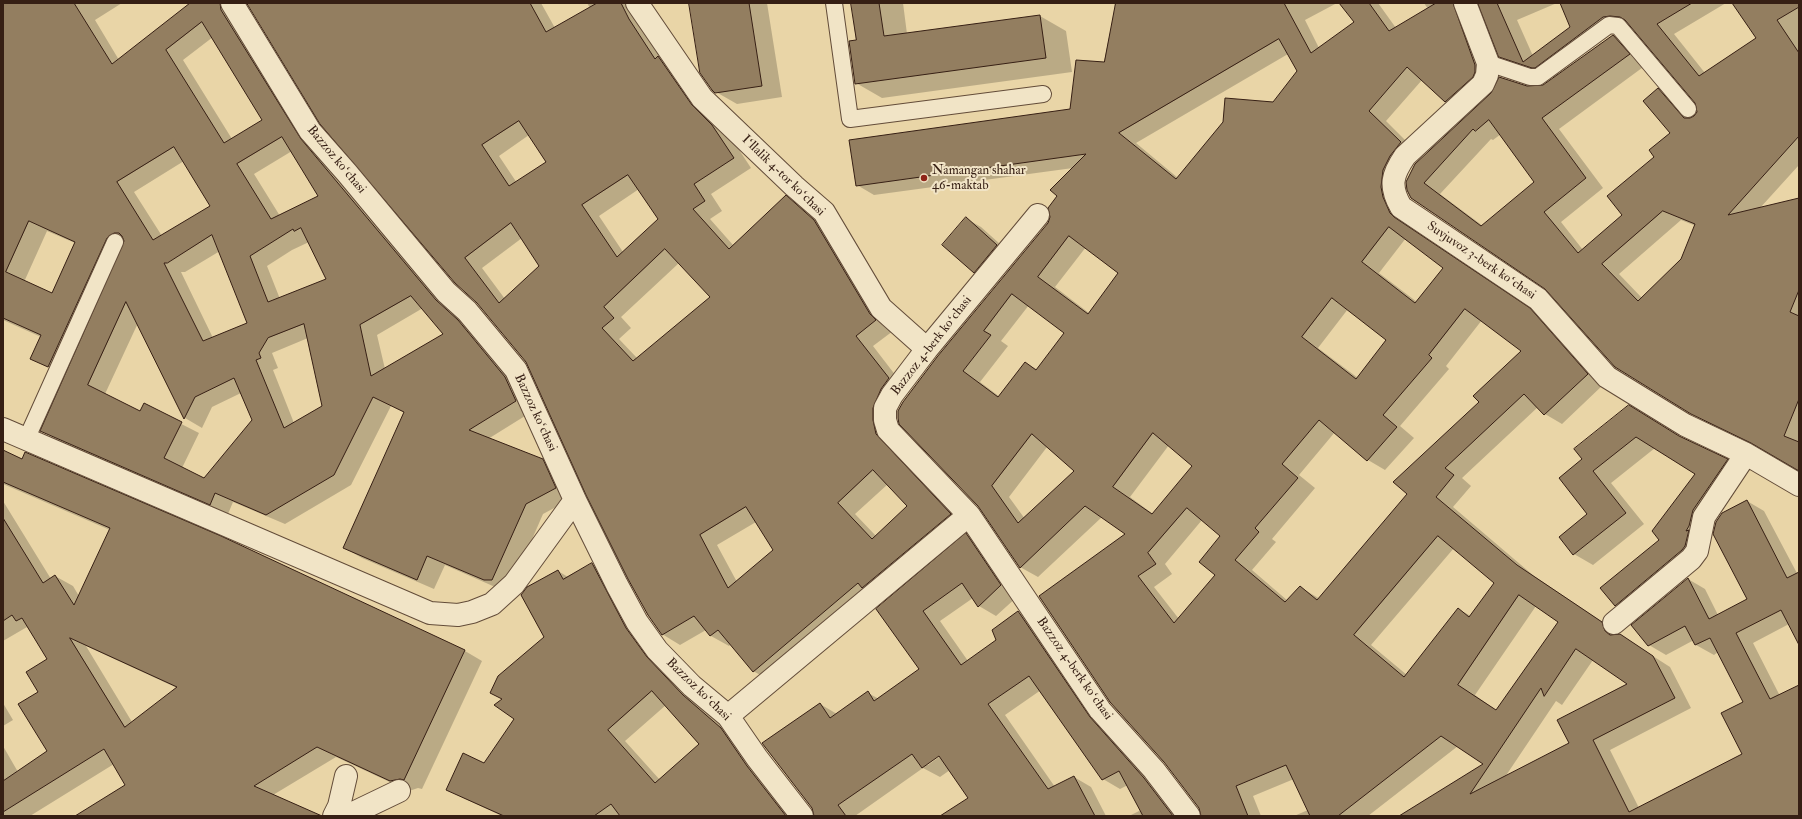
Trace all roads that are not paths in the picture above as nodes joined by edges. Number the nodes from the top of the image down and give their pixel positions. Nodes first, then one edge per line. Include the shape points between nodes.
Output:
1 (232, 3) edge
2 (637, 3) edge
3 (834, 3) edge
4 (1465, 3) edge
5 (1488, 63) junction
6 (1043, 94) dead end
7 (1688, 110) dead end
8 (1038, 215) dead end
9 (115, 242) dead end
10 (927, 349) junction
11 (3, 429) edge
12 (26, 440) junction
13 (1746, 454) junction
14 (1799, 485) edge
15 (576, 500) junction
16 (969, 515) junction
17 (1614, 623) dead end
18 (728, 716) junction
19 (346, 776) dead end
20 (399, 791) dead end
21 (334, 816) edge
22 (347, 816) edge
23 (802, 816) edge
24 (1189, 816) edge

1 - 15 street, Bazzoz koʻchasi via 310,131 446,292 467,311 516,370
2 - 10 street, Iʻllalik 4-tor koʻchasi via 702,98 824,212 881,308
3 - 6 lane via 850,118
4 - 5 street
5 - 7 lane via 1530,77 1538,77 1608,25 1618,26
5 - 13 street, Suvjuvoz 3-berk koʻchasi via 1483,84 1405,156 1395,170 1393,190 1401,207 1538,299 1607,377 1685,426
8 - 10 street, Bazzoz 4-berk koʻchasi
9 - 12 lane
10 - 16 street, Bazzoz 4-berk koʻchasi via 892,395 885,408 885,420 888,430
11 - 12 street
12 - 15 street via 430,612 458,615 492,604 514,584
13 - 14 street, Suvjuvoz 3-berk koʻchasi
13 - 17 street via 1704,517 1697,551 1691,559
15 - 18 street, Bazzoz koʻchasi via 637,622 657,650 692,686
16 - 18 street
16 - 24 street, Bazzoz 4-berk koʻchasi via 1100,710 1154,770
18 - 23 street, Bazzoz koʻchasi
19 - 21 street
20 - 22 street

